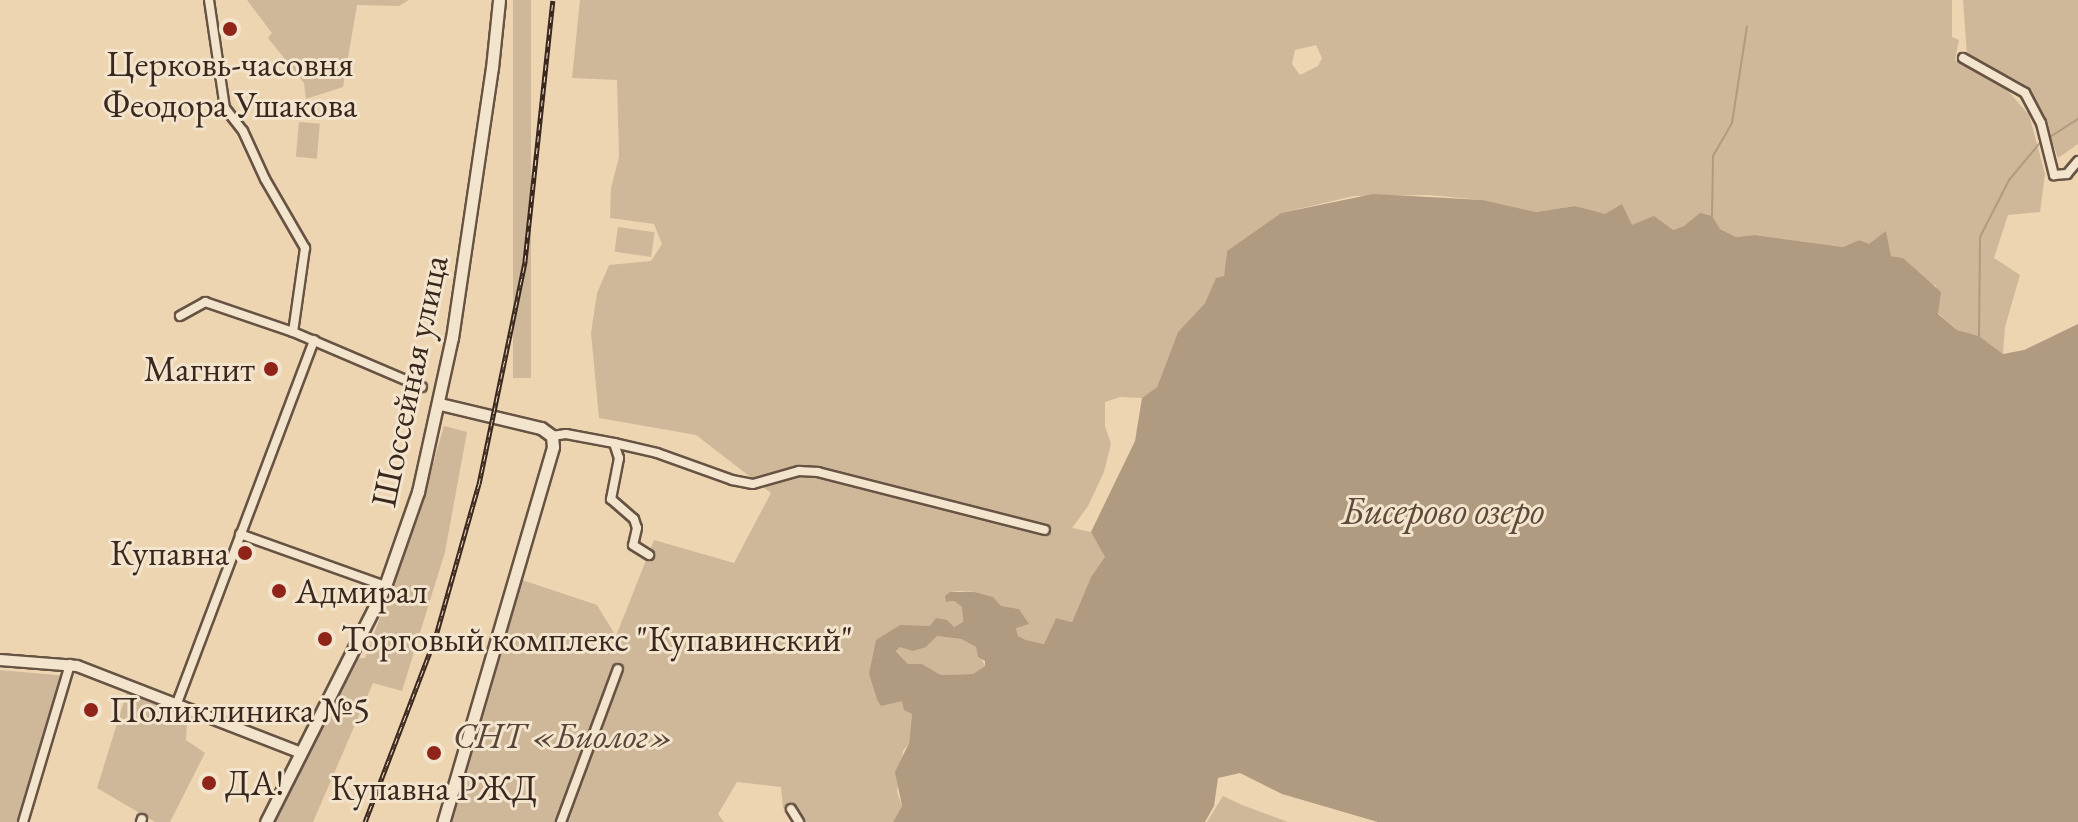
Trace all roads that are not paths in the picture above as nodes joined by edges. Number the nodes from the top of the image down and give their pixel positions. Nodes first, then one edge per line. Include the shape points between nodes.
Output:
1 (209, 0) edge
2 (499, 0) edge
3 (1963, 58) dead end
4 (2078, 161) edge
5 (180, 316) dead end
6 (293, 332) junction
7 (314, 340) junction
8 (422, 387) dead end
9 (440, 404) junction
10 (552, 436) junction
11 (614, 443) junction
12 (1045, 530) dead end
13 (240, 534) junction
14 (649, 555) dead end
15 (385, 586) junction
16 (0, 660) edge
17 (70, 664) junction
18 (618, 669) dead end
19 (177, 703) junction
20 (299, 752) junction
21 (791, 809) dead end
22 (23, 822) edge
23 (266, 822) edge
24 (443, 822) edge
25 (561, 822) edge
26 (799, 822) edge

1 - 6 street via 225,108 243,131 305,248
2 - 9 main road, Шоссейная улица
3 - 4 street via 2025,93 2041,123 2054,175 2067,174
5 - 6 street via 205,302
6 - 7 street
7 - 8 street
7 - 13 street
9 - 10 main road via 541,428
9 - 15 main road, Шоссейная улица
10 - 11 street
10 - 24 main road
11 - 12 street via 732,480 753,484 799,471 818,472
11 - 14 street via 619,458 611,499 634,519 633,545
13 - 15 street
13 - 19 street
15 - 20 main road, Шоссейная улица
16 - 17 street
17 - 19 street
17 - 22 street
18 - 25 street
19 - 20 street
20 - 23 main road, Шоссейная улица
21 - 26 street

